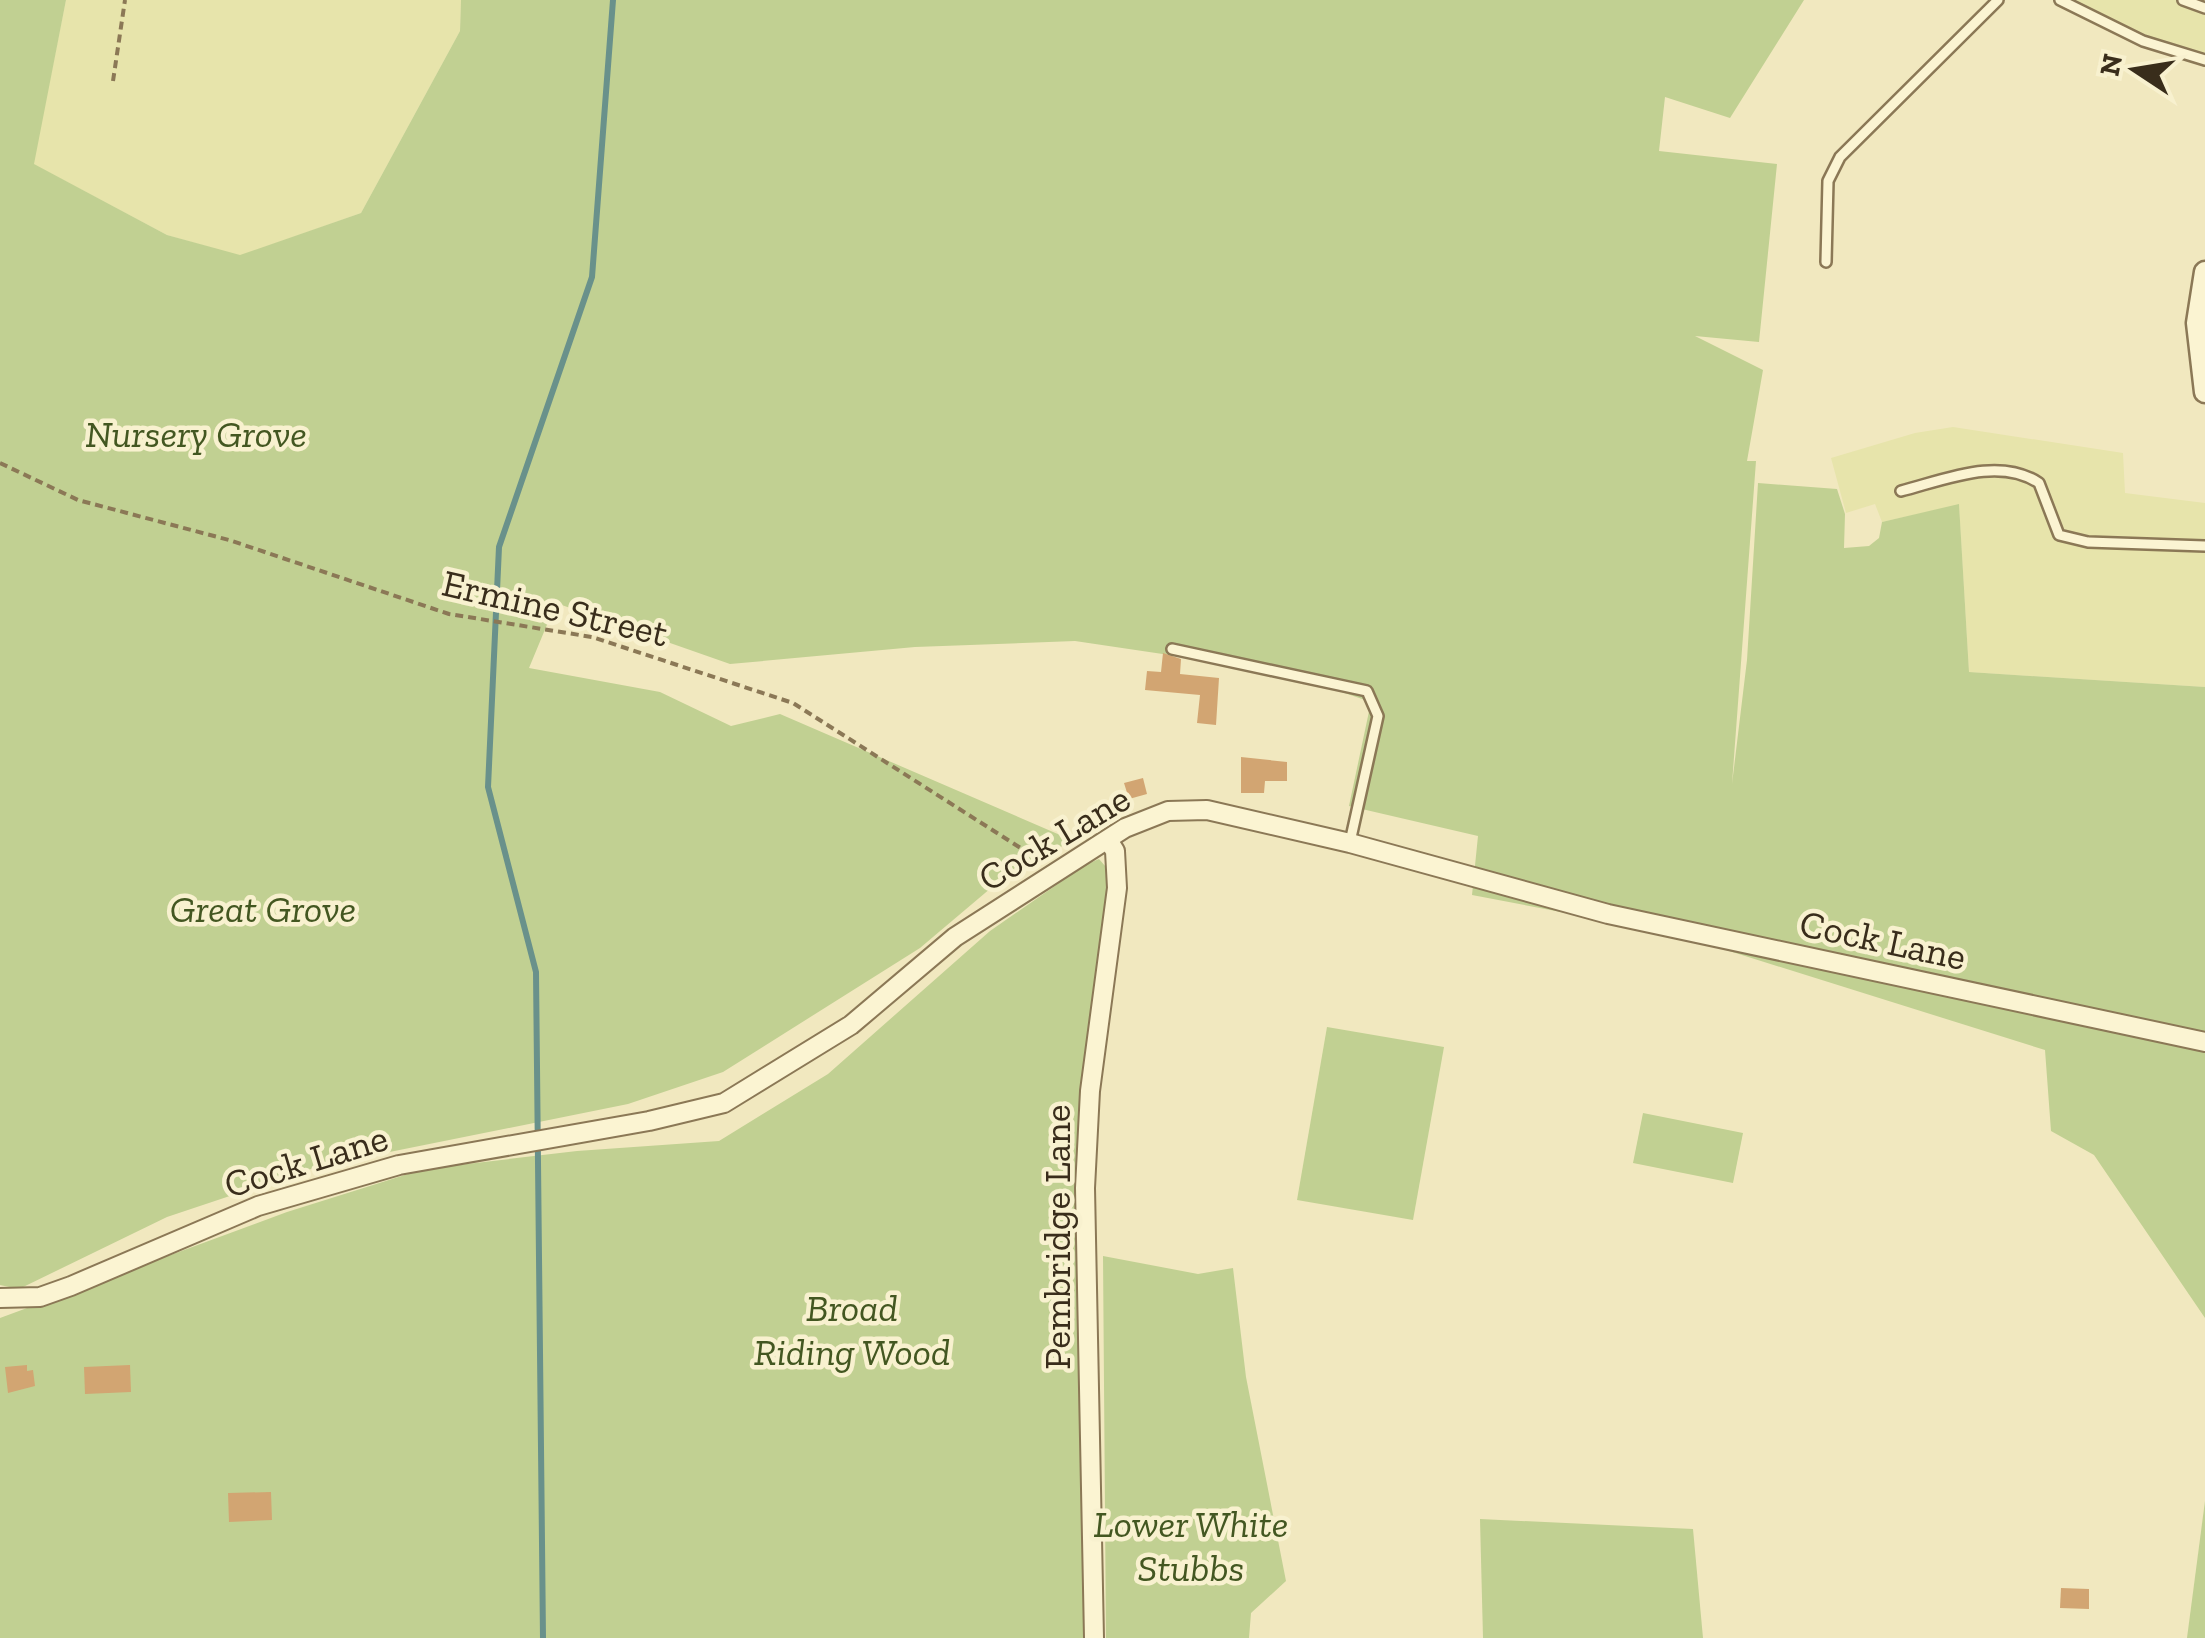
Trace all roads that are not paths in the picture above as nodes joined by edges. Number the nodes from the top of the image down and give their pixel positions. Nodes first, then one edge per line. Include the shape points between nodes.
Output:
1 (1998, 0) edge
2 (2060, 0) edge
3 (2183, 0) edge
4 (2205, 8) edge
5 (2205, 60) edge
6 (1826, 262) dead end
7 (2205, 272) edge
8 (2205, 392) edge
9 (1901, 491) dead end
10 (2205, 546) edge
11 (1172, 648) dead end
12 (1108, 840) junction
13 (1350, 843) junction
14 (2205, 1042) edge
15 (0, 1298) edge
16 (1094, 1638) edge

1 - 6 lane via 1840,157 1828,182
2 - 5 lane via 2143,41
3 - 4 lane
7 - 8 street via 2198,324
9 - 10 lane via 2008,470 2039,483 2059,535
11 - 13 lane via 1368,691 1378,716
12 - 13 street, Cock Lane via 1152,815 1186,809
12 - 15 street, Cock Lane via 955,937 851,1025 724,1102 399,1165 258,1206 56,1292
12 - 16 street, Pembridge Lane via 1117,888 1090,1091 1085,1188
13 - 14 street, Cock Lane via 1608,914

